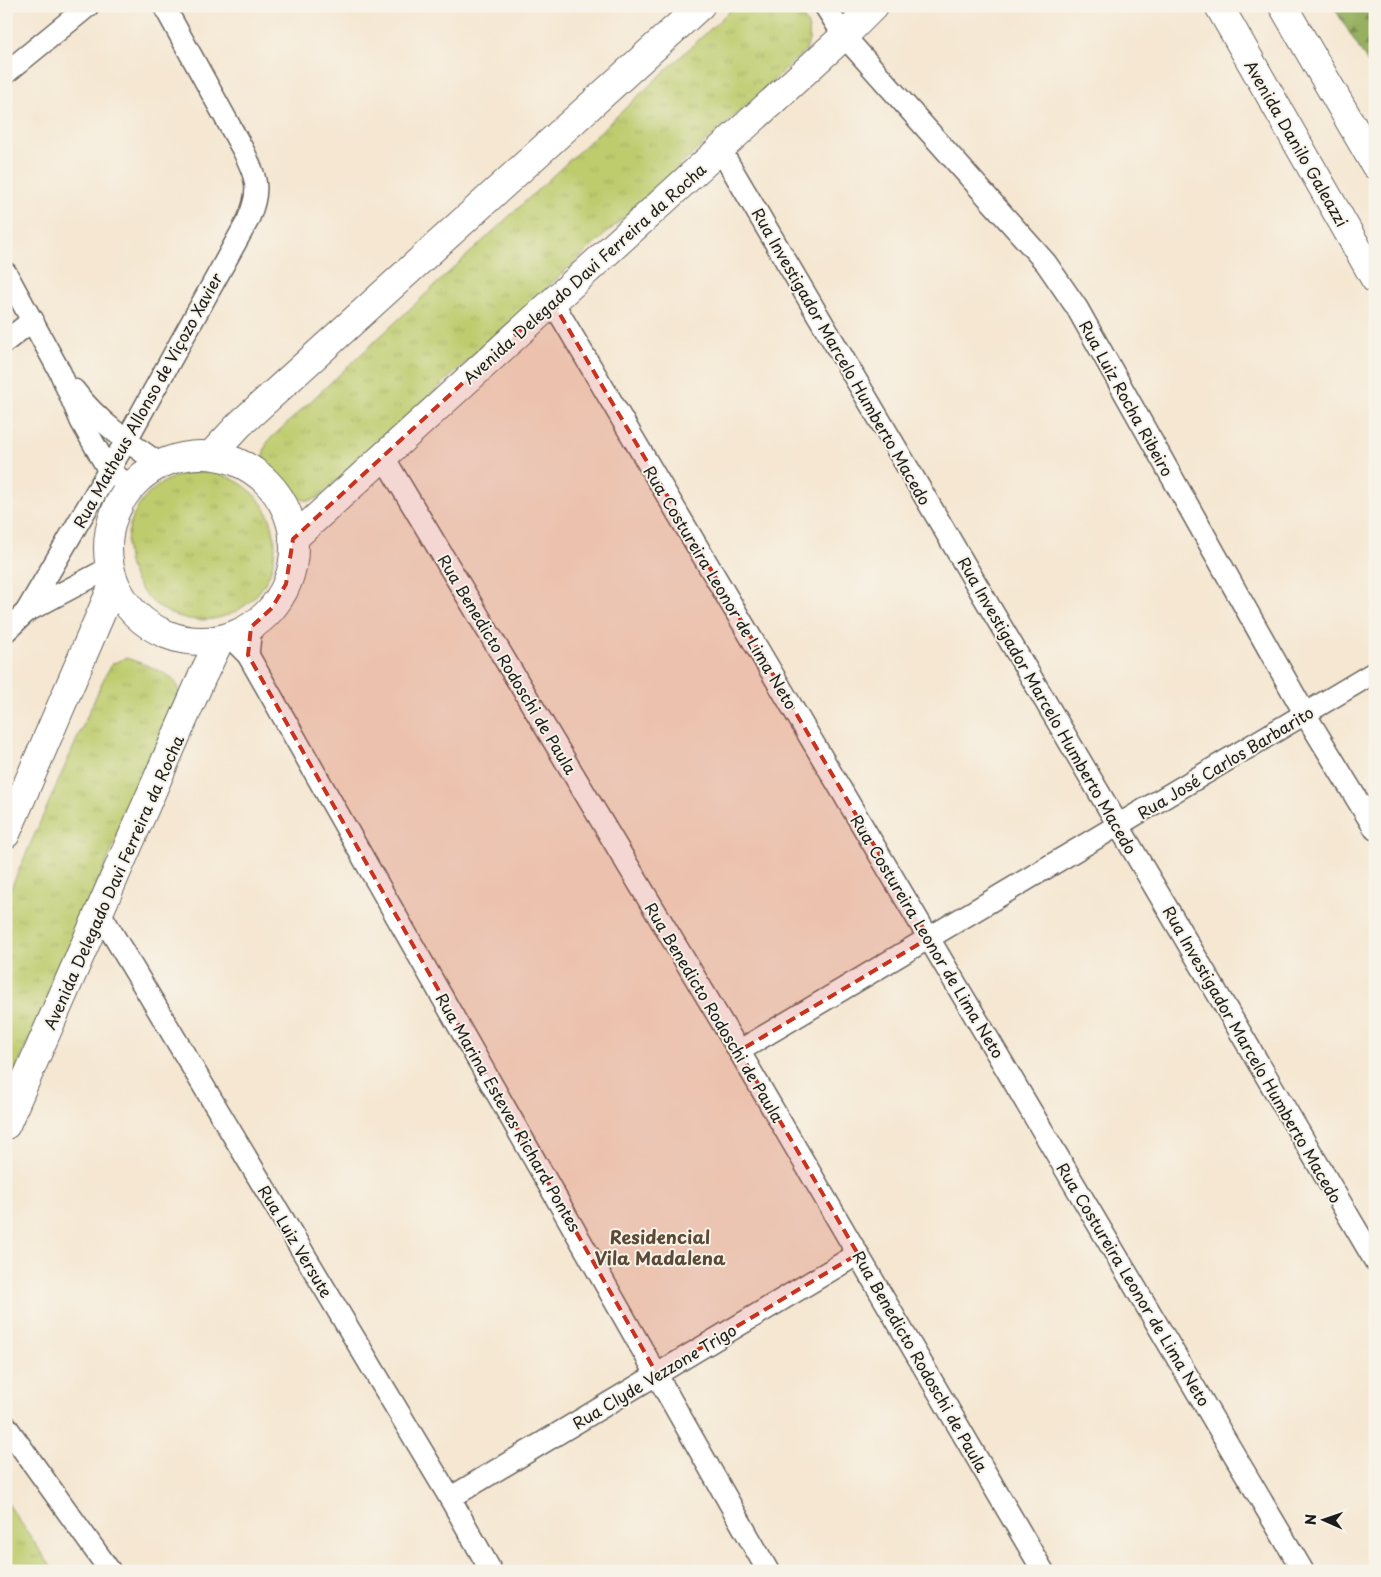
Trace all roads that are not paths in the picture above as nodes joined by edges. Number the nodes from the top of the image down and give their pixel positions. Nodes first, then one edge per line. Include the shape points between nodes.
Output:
1 (88, 6) edge
2 (164, 6) edge
3 (700, 6) edge
4 (825, 6) edge
5 (874, 6) edge
6 (1219, 6) edge
7 (1283, 6) edge
8 (844, 36) junction
9 (6, 73) edge
10 (720, 149) junction
11 (1375, 165) edge
12 (6, 273) edge
13 (1375, 279) edge
14 (552, 301) junction
15 (33, 320) junction
16 (6, 341) edge
17 (60, 372) junction
18 (126, 440) junction
19 (211, 455) junction
20 (383, 456) junction
21 (160, 464) junction
22 (108, 469) junction
23 (130, 487) junction
24 (293, 539) junction
25 (111, 575) junction
26 (26, 612) junction
27 (6, 631) edge
28 (237, 640) junction
29 (1375, 672) edge
30 (1305, 714) junction
31 (1119, 826) junction
32 (1375, 829) edge
33 (6, 834) edge
34 (100, 912) junction
35 (929, 938) junction
36 (739, 1051) junction
37 (6, 1125) edge
38 (858, 1254) junction
39 (1375, 1261) edge
40 (658, 1374) junction
41 (6, 1426) edge
42 (450, 1498) junction
43 (110, 1571) edge
44 (492, 1571) edge
45 (768, 1571) edge
46 (1043, 1571) edge
47 (1304, 1571) edge

1 - 9 street
2 - 18 street, Rua Matheus Allonso de Viçozo Xavier via 252,167 255,203
3 - 19 main road via 239,425
4 - 8 street, Rua Luiz Rocha Ribeiro
5 - 8 main road, Avenida Delegado Davi Ferreira da Rocha
6 - 13 main road, Avenida Danilo Galeazzi
7 - 11 main road
8 - 10 main road, Avenida Delegado Davi Ferreira da Rocha
8 - 30 street, Rua Luiz Rocha Ribeiro via 1046,263 1077,308
10 - 14 main road, Avenida Delegado Davi Ferreira da Rocha
10 - 31 street, Rua Investigador Marcelo Humberto Macedo
12 - 15 street
14 - 20 main road, Avenida Delegado Davi Ferreira da Rocha
14 - 35 street, Rua Costureira Leonor de Lima Neto
15 - 16 street
15 - 17 street
17 - 18 street via 94,413
17 - 22 street via 81,421
18 - 21 street
18 - 22 street, Rua Matheus Allonso de Viçozo Xavier
19 - 21 main road via 193,454
19 - 24 main road via 239,463 263,479 282,502
20 - 24 main road, Avenida Delegado Davi Ferreira da Rocha
20 - 36 street, Rua Benedicto Rodoschi de Paula
21 - 23 main road
22 - 23 street
22 - 26 street, Rua Matheus Allonso de Viçozo Xavier
23 - 25 main road via 120,500 109,533
24 - 28 main road via 291,571 280,597
25 - 26 street, Rua Matheus Allonso de Viçozo Xavier
25 - 28 main road via 131,610 156,631 187,641
25 - 33 main road
26 - 27 street, Rua Matheus Allonso de Viçozo Xavier
28 - 34 main road, Avenida Delegado Davi Ferreira da Rocha via 198,686
28 - 40 street, Rua Marina Esteves Richard Pontes
29 - 30 street, Rua José Carlos Barbarito
30 - 31 street, Rua José Carlos Barbarito
30 - 32 street, Rua Luiz Rocha Ribeiro
31 - 35 street, Rua José Carlos Barbarito
31 - 39 street, Rua Investigador Marcelo Humberto Macedo
34 - 37 main road, Avenida Delegado Davi Ferreira da Rocha
34 - 42 street, Rua Luiz Versute
35 - 36 street, Rua José Carlos Barbarito
35 - 47 street, Rua Costureira Leonor de Lima Neto
36 - 38 street, Rua Benedicto Rodoschi de Paula
38 - 40 street, Rua Clyde Vezzone Trigo
38 - 46 street, Rua Benedicto Rodoschi de Paula
40 - 42 street, Rua Clyde Vezzone Trigo
40 - 45 street, Rua Marina Esteves Richard Pontes
41 - 43 street
42 - 44 street, Rua Luiz Versute

